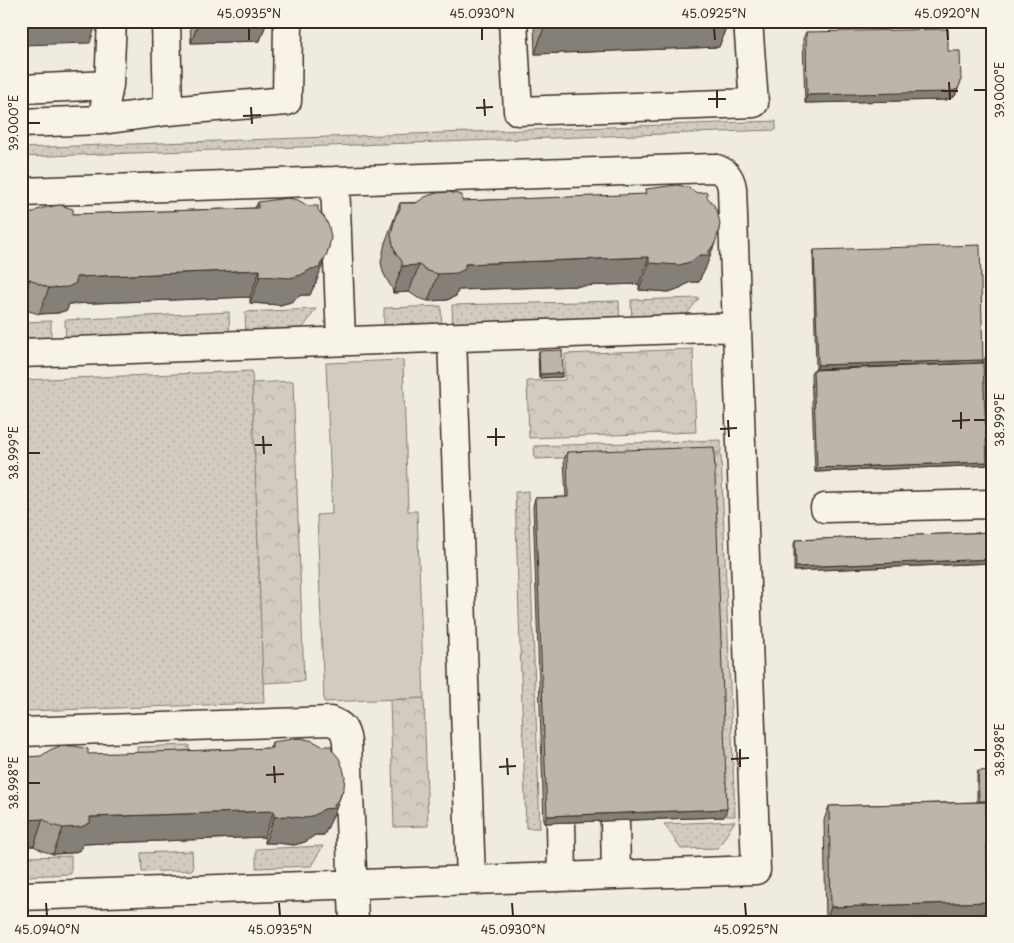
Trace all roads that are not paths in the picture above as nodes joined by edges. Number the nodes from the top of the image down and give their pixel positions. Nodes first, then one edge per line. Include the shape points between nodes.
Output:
1 (112, 21) edge
2 (166, 21) edge
3 (288, 21) edge
4 (513, 21) edge
5 (748, 21) edge
6 (109, 85) junction
7 (21, 89) edge
8 (168, 111) junction
9 (102, 120) junction
10 (21, 123) edge
11 (335, 181) junction
12 (21, 192) edge
13 (737, 327) junction
14 (452, 337) junction
15 (341, 341) junction
16 (21, 353) edge
17 (993, 504) edge
18 (825, 508) dead end
19 (21, 732) edge
20 (615, 821) edge
21 (561, 823) edge
22 (616, 875) junction
23 (562, 877) junction
24 (471, 880) junction
25 (352, 884) junction
26 (21, 896) edge
27 (354, 922) edge

1 - 6 lane
2 - 8 lane
3 - 8 lane via 287,101
4 - 5 lane via 518,111 754,103
6 - 7 lane
6 - 9 lane
8 - 9 lane
9 - 10 lane
11 - 12 lane
11 - 13 lane via 723,170 730,178 732,188
11 - 15 lane
13 - 14 lane
13 - 22 lane via 756,870
14 - 15 lane
14 - 24 lane
15 - 16 lane
17 - 18 lane
19 - 25 lane via 330,721 339,724 345,731 347,742
20 - 22 lane
21 - 23 lane
22 - 23 lane
23 - 24 lane
24 - 25 lane
25 - 26 lane
25 - 27 lane

